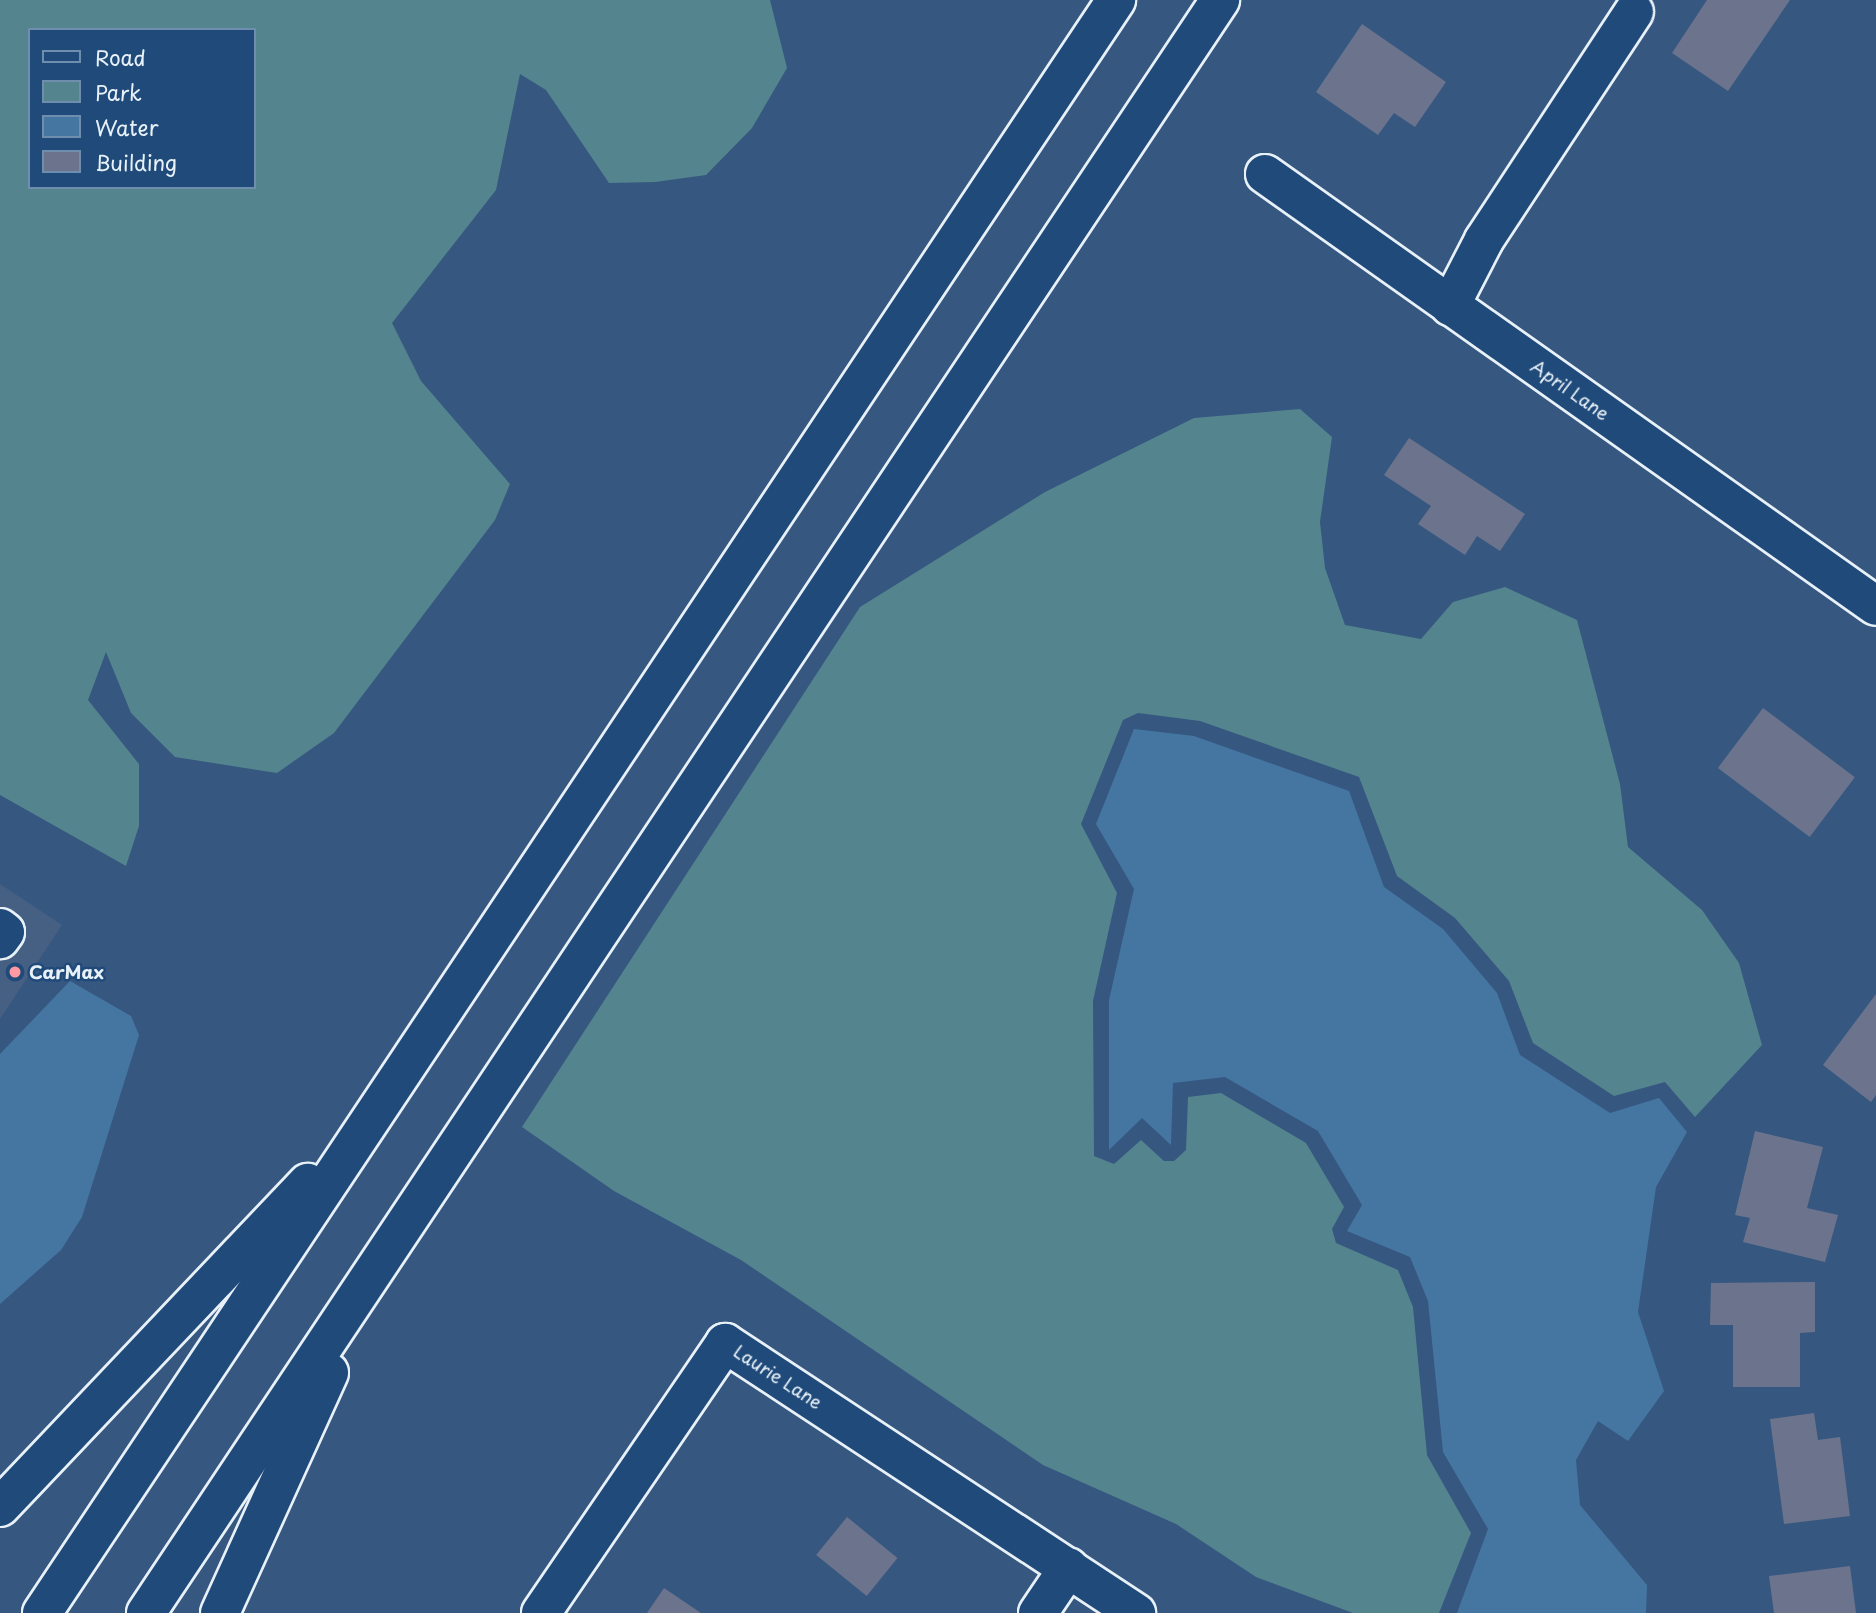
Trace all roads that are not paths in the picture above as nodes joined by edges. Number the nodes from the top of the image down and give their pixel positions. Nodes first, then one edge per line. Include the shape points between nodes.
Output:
1 (1116, 0) edge
2 (1220, 0) edge
3 (1634, 12) dead end
4 (1265, 174) dead end
5 (1450, 306) junction
6 (1876, 606) edge
7 (0, 928) edge
8 (0, 939) edge
9 (379, 1108) junction
10 (376, 1269) junction
11 (0, 1507) edge
12 (1069, 1567) junction
13 (42, 1613) edge
14 (146, 1613) edge
15 (220, 1613) edge
16 (541, 1613) edge
17 (1038, 1613) edge
18 (1136, 1613) edge

1 - 9 main road
2 - 10 main road
3 - 5 main road via 1484,240
4 - 5 main road, April Lane
5 - 6 main road, April Lane
7 - 8 main road via 5,932
9 - 11 main road
9 - 13 main road
10 - 14 main road
10 - 15 main road
12 - 16 main road, Laurie Lane via 724,1343
12 - 17 main road
12 - 18 main road

